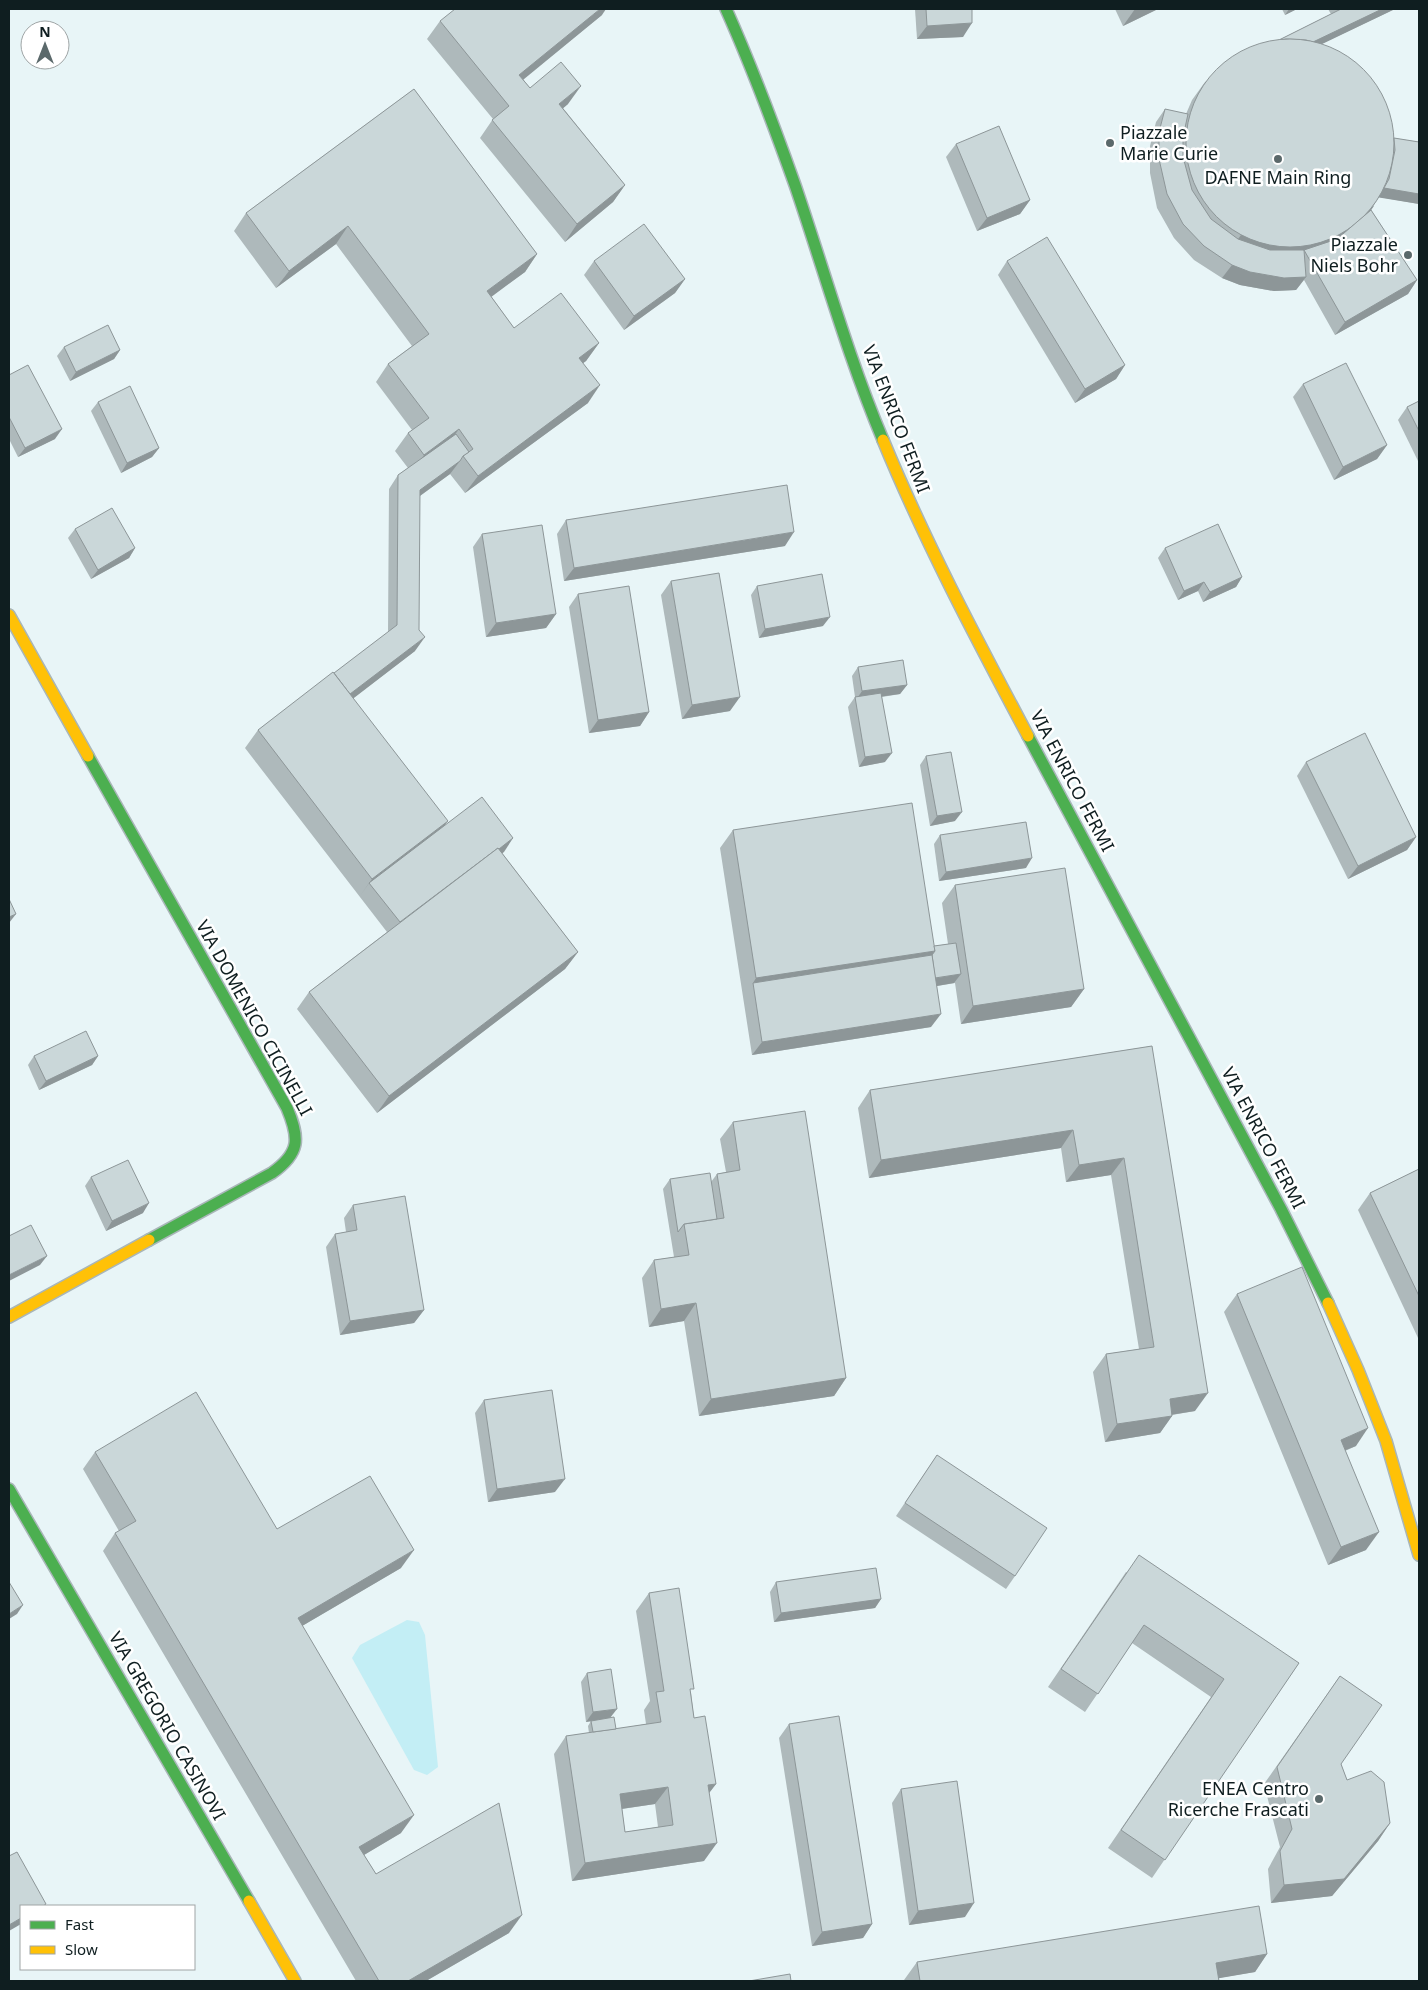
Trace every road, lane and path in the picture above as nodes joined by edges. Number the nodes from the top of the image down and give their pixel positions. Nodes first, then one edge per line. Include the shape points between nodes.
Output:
1 (726, 9) edge
2 (9, 615) edge
3 (9, 1317) edge
4 (9, 1488) edge
5 (1419, 1555) edge
6 (296, 1981) edge

1 - 5 street, VIA ENRICO FERMI via 804,208 856,368 902,487 966,620 1288,1223 1380,1425
2 - 3 street, VIA DOMENICO CICINELLI via 287,1108 297,1136 293,1154 279,1169
4 - 6 street, VIA GREGORIO CASINOVI

